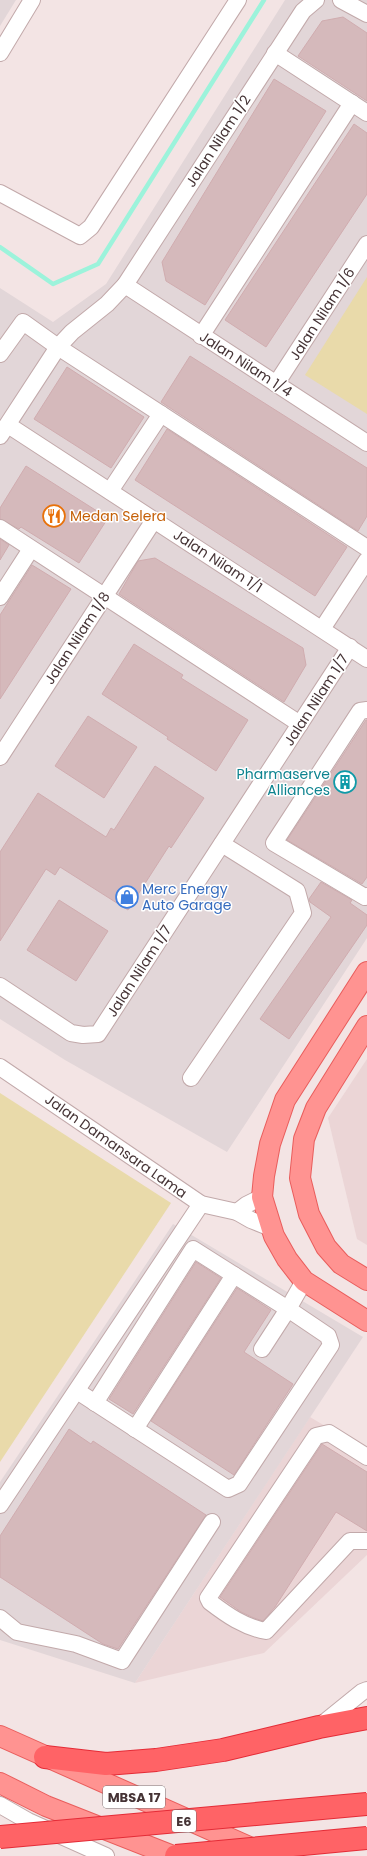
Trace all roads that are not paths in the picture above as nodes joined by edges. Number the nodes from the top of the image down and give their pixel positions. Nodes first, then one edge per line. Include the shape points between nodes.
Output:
1 (32, 0) edge
2 (238, 0) edge
3 (316, 0) edge
4 (341, 0) edge
5 (367, 14) edge
6 (275, 53) junction
7 (0, 54) edge
8 (352, 103) junction
9 (367, 113) edge
10 (0, 193) edge
11 (367, 244) edge
12 (125, 285) junction
13 (201, 336) junction
14 (58, 347) junction
15 (0, 354) edge
16 (276, 384) junction
17 (161, 414) junction
18 (4, 431) edge
19 (367, 443) edge
20 (110, 491) junction
21 (154, 520) junction
22 (0, 528) edge
23 (367, 548) edge
24 (32, 549) junction
25 (367, 560) edge
26 (104, 596) junction
27 (0, 597) edge
28 (322, 629) junction
29 (350, 647) junction
30 (367, 658) edge
31 (367, 710) edge
32 (300, 724) junction
33 (2, 748) edge
34 (222, 844) junction
35 (367, 896) edge
36 (367, 972) edge
37 (0, 986) edge
38 (367, 1026) edge
39 (0, 1068) edge
40 (191, 1078) dead end
41 (262, 1196) junction
42 (201, 1204) junction
43 (237, 1212) junction
44 (271, 1228) junction
45 (178, 1239) junction
46 (193, 1249) junction
47 (234, 1275) junction
48 (367, 1280) edge
49 (304, 1281) junction
50 (288, 1309) junction
51 (367, 1321) edge
52 (262, 1349) dead end
53 (76, 1391) junction
54 (95, 1403) junction
55 (135, 1429) junction
56 (367, 1457) edge
57 (0, 1505) edge
58 (212, 1522) dead end
59 (367, 1541) edge
60 (0, 1618) edge
61 (367, 1690) edge
62 (367, 1718) edge
63 (319, 1727) junction
64 (0, 1736) edge
65 (45, 1757) junction
66 (0, 1783) edge
67 (367, 1804) edge
68 (0, 1805) edge
69 (0, 1837) edge
70 (367, 1838) edge
71 (106, 1856) edge
72 (174, 1856) edge
73 (269, 1856) edge

1 - 7 street
2 - 10 street via 91,227 80,236
3 - 6 street, Jalan Nilam 1/2 via 303,11
4 - 5 street
6 - 8 street
6 - 12 street, Jalan Nilam 1/2
8 - 9 street
8 - 13 street
11 - 16 street, Jalan Nilam 1/6
12 - 13 street, Jalan Nilam 1/4
12 - 14 street, Jalan Nilam 1/2
13 - 16 street, Jalan Nilam 1/4
14 - 15 street via 23,322
14 - 17 street
14 - 18 street, Jalan Nilam 1/2
16 - 19 street, Jalan Nilam 1/4
17 - 20 street
17 - 23 street
18 - 20 street, Jalan Nilam 1/1
20 - 21 street, Jalan Nilam 1/1
21 - 26 street, Jalan Nilam 1/8
21 - 28 street, Jalan Nilam 1/1
22 - 24 street
24 - 26 street
24 - 27 street
25 - 28 street
26 - 32 street
26 - 33 street, Jalan Nilam 1/8
28 - 29 street, Jalan Nilam 1/1
29 - 30 street, Jalan Nilam 1/1
29 - 32 street, Jalan Nilam 1/7
31 - 35 street via 360,711 274,843
32 - 34 street, Jalan Nilam 1/7
34 - 37 street, Jalan Nilam 1/7 via 98,1034 71,1033
34 - 40 street via 297,891 303,913
36 - 41 main road via 285,1100 270,1144
38 - 48 main road via 316,1108 304,1139 300,1178 309,1214 326,1247 341,1264
39 - 42 street, Jalan Damansara Lama
41 - 43 street
41 - 44 main road
42 - 43 street, Jalan Damansara Lama
42 - 45 street
43 - 44 street, Jalan Damansara Lama
44 - 49 main road via 287,1260
45 - 46 street
45 - 53 street
46 - 47 street
46 - 54 street
47 - 50 street
47 - 55 street
49 - 50 street
49 - 51 main road
50 - 52 street
50 - 55 street via 328,1336 331,1345 239,1484 228,1489
53 - 54 street
53 - 57 street
54 - 55 street
56 - 59 street via 329,1433 316,1436 208,1598 234,1620 266,1631 350,1541
58 - 60 street via 122,1661 76,1644 17,1632
61 - 63 street
62 - 63 highway
63 - 65 highway via 230,1748 156,1760 106,1764
64 - 65 main road, MBSA 17
65 - 73 main road, MBSA 17
66 - 72 main road, MBSA 17 via 46,1806
67 - 69 highway, E6, bridge
68 - 71 street via 28,1822
70 - 72 highway, bridge

